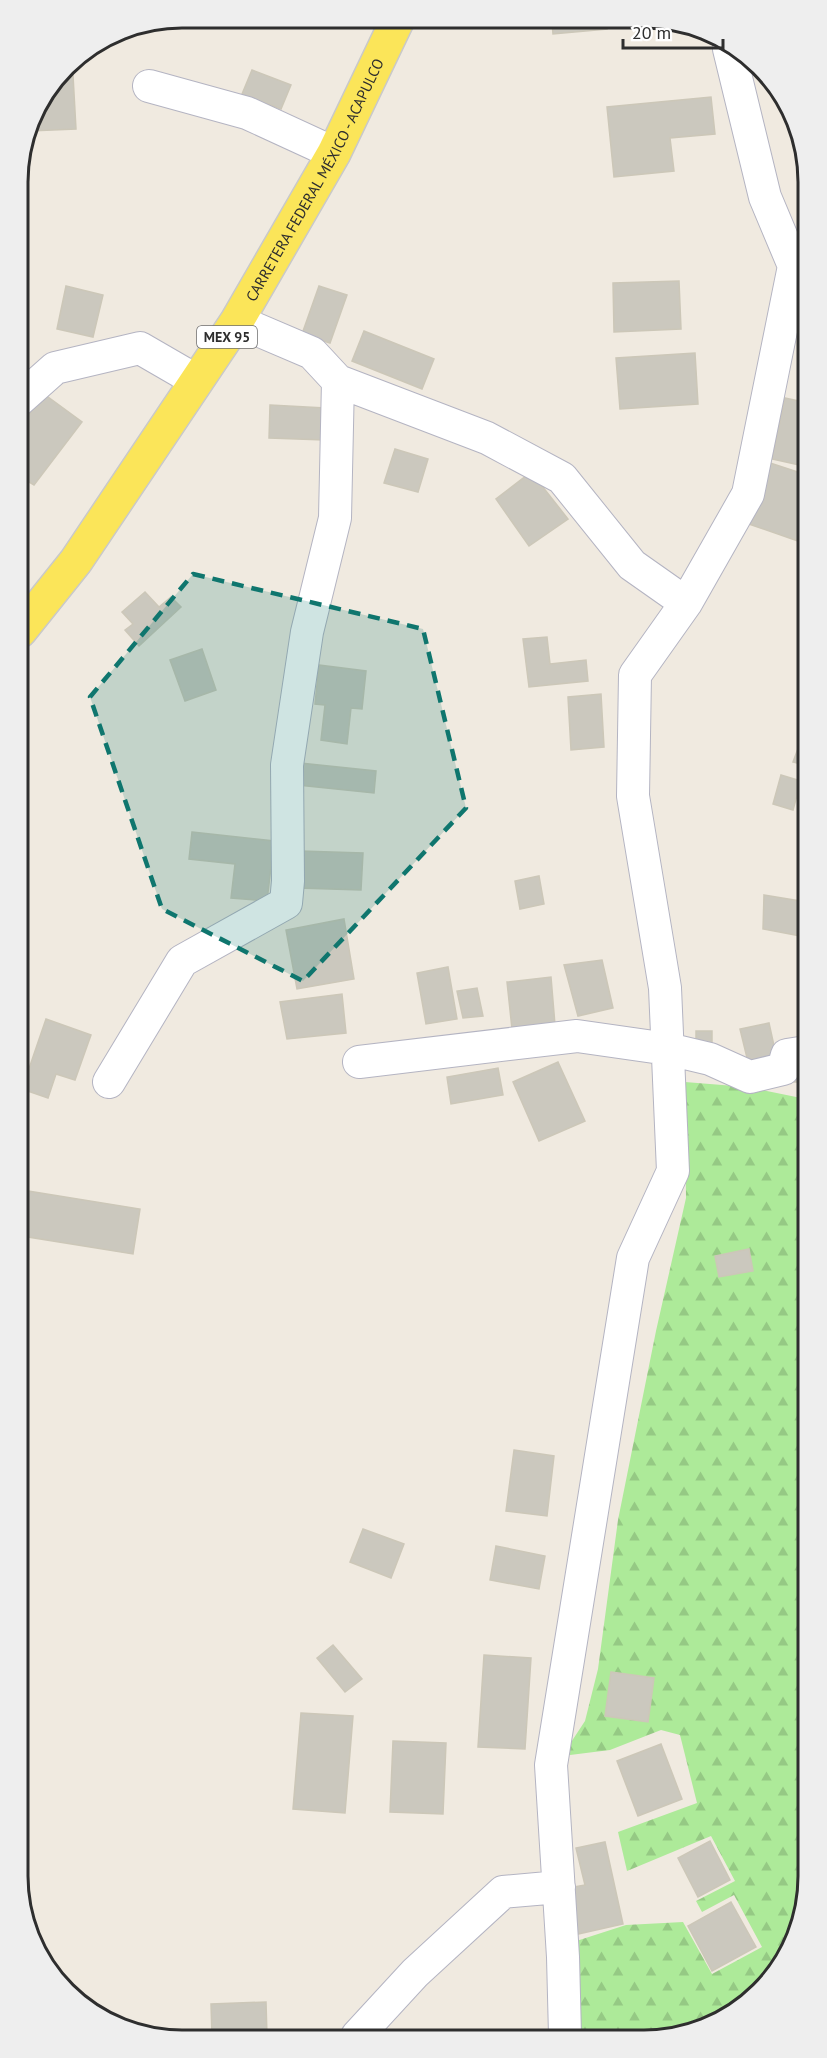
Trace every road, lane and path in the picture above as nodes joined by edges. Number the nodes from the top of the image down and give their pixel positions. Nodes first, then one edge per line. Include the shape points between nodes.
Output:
1 (394, 28) edge
2 (730, 55) edge
3 (149, 87) dead end
4 (334, 153) junction
5 (798, 256) edge
6 (798, 269) edge
7 (237, 321) junction
8 (793, 326) edge
9 (197, 381) junction
10 (338, 381) junction
11 (29, 391) edge
12 (686, 603) junction
13 (29, 620) edge
14 (668, 1049) junction
15 (798, 1053) edge
16 (359, 1062) dead end
17 (109, 1082) dead end
18 (559, 1887) junction
19 (363, 2030) edge
20 (565, 2030) edge

1 - 4 main road, CARRETERA FEDERAL MÉXICO - ACAPULCO / MEX 95
2 - 5 street via 765,197
3 - 4 street via 247,112
4 - 7 main road, CARRETERA FEDERAL MÉXICO - ACAPULCO / MEX 95
6 - 8 street
7 - 9 main road, CARRETERA FEDERAL MÉXICO - ACAPULCO / MEX 95
7 - 10 street via 312,353
8 - 12 street via 747,494
9 - 11 street via 140,348 55,368
9 - 13 main road, CARRETERA FEDERAL MÉXICO - ACAPULCO / MEX 95 via 75,561
10 - 12 street via 487,438 562,478 632,565
10 - 17 street via 335,518 307,632 287,765 286,903 182,961
12 - 14 street via 635,675 633,796 665,988
14 - 15 street via 710,1059 750,1077 783,1070 787,1055
14 - 16 street via 577,1036
14 - 18 street via 673,1171 633,1258 551,1765
18 - 19 street via 503,1892 415,1973
18 - 20 street

